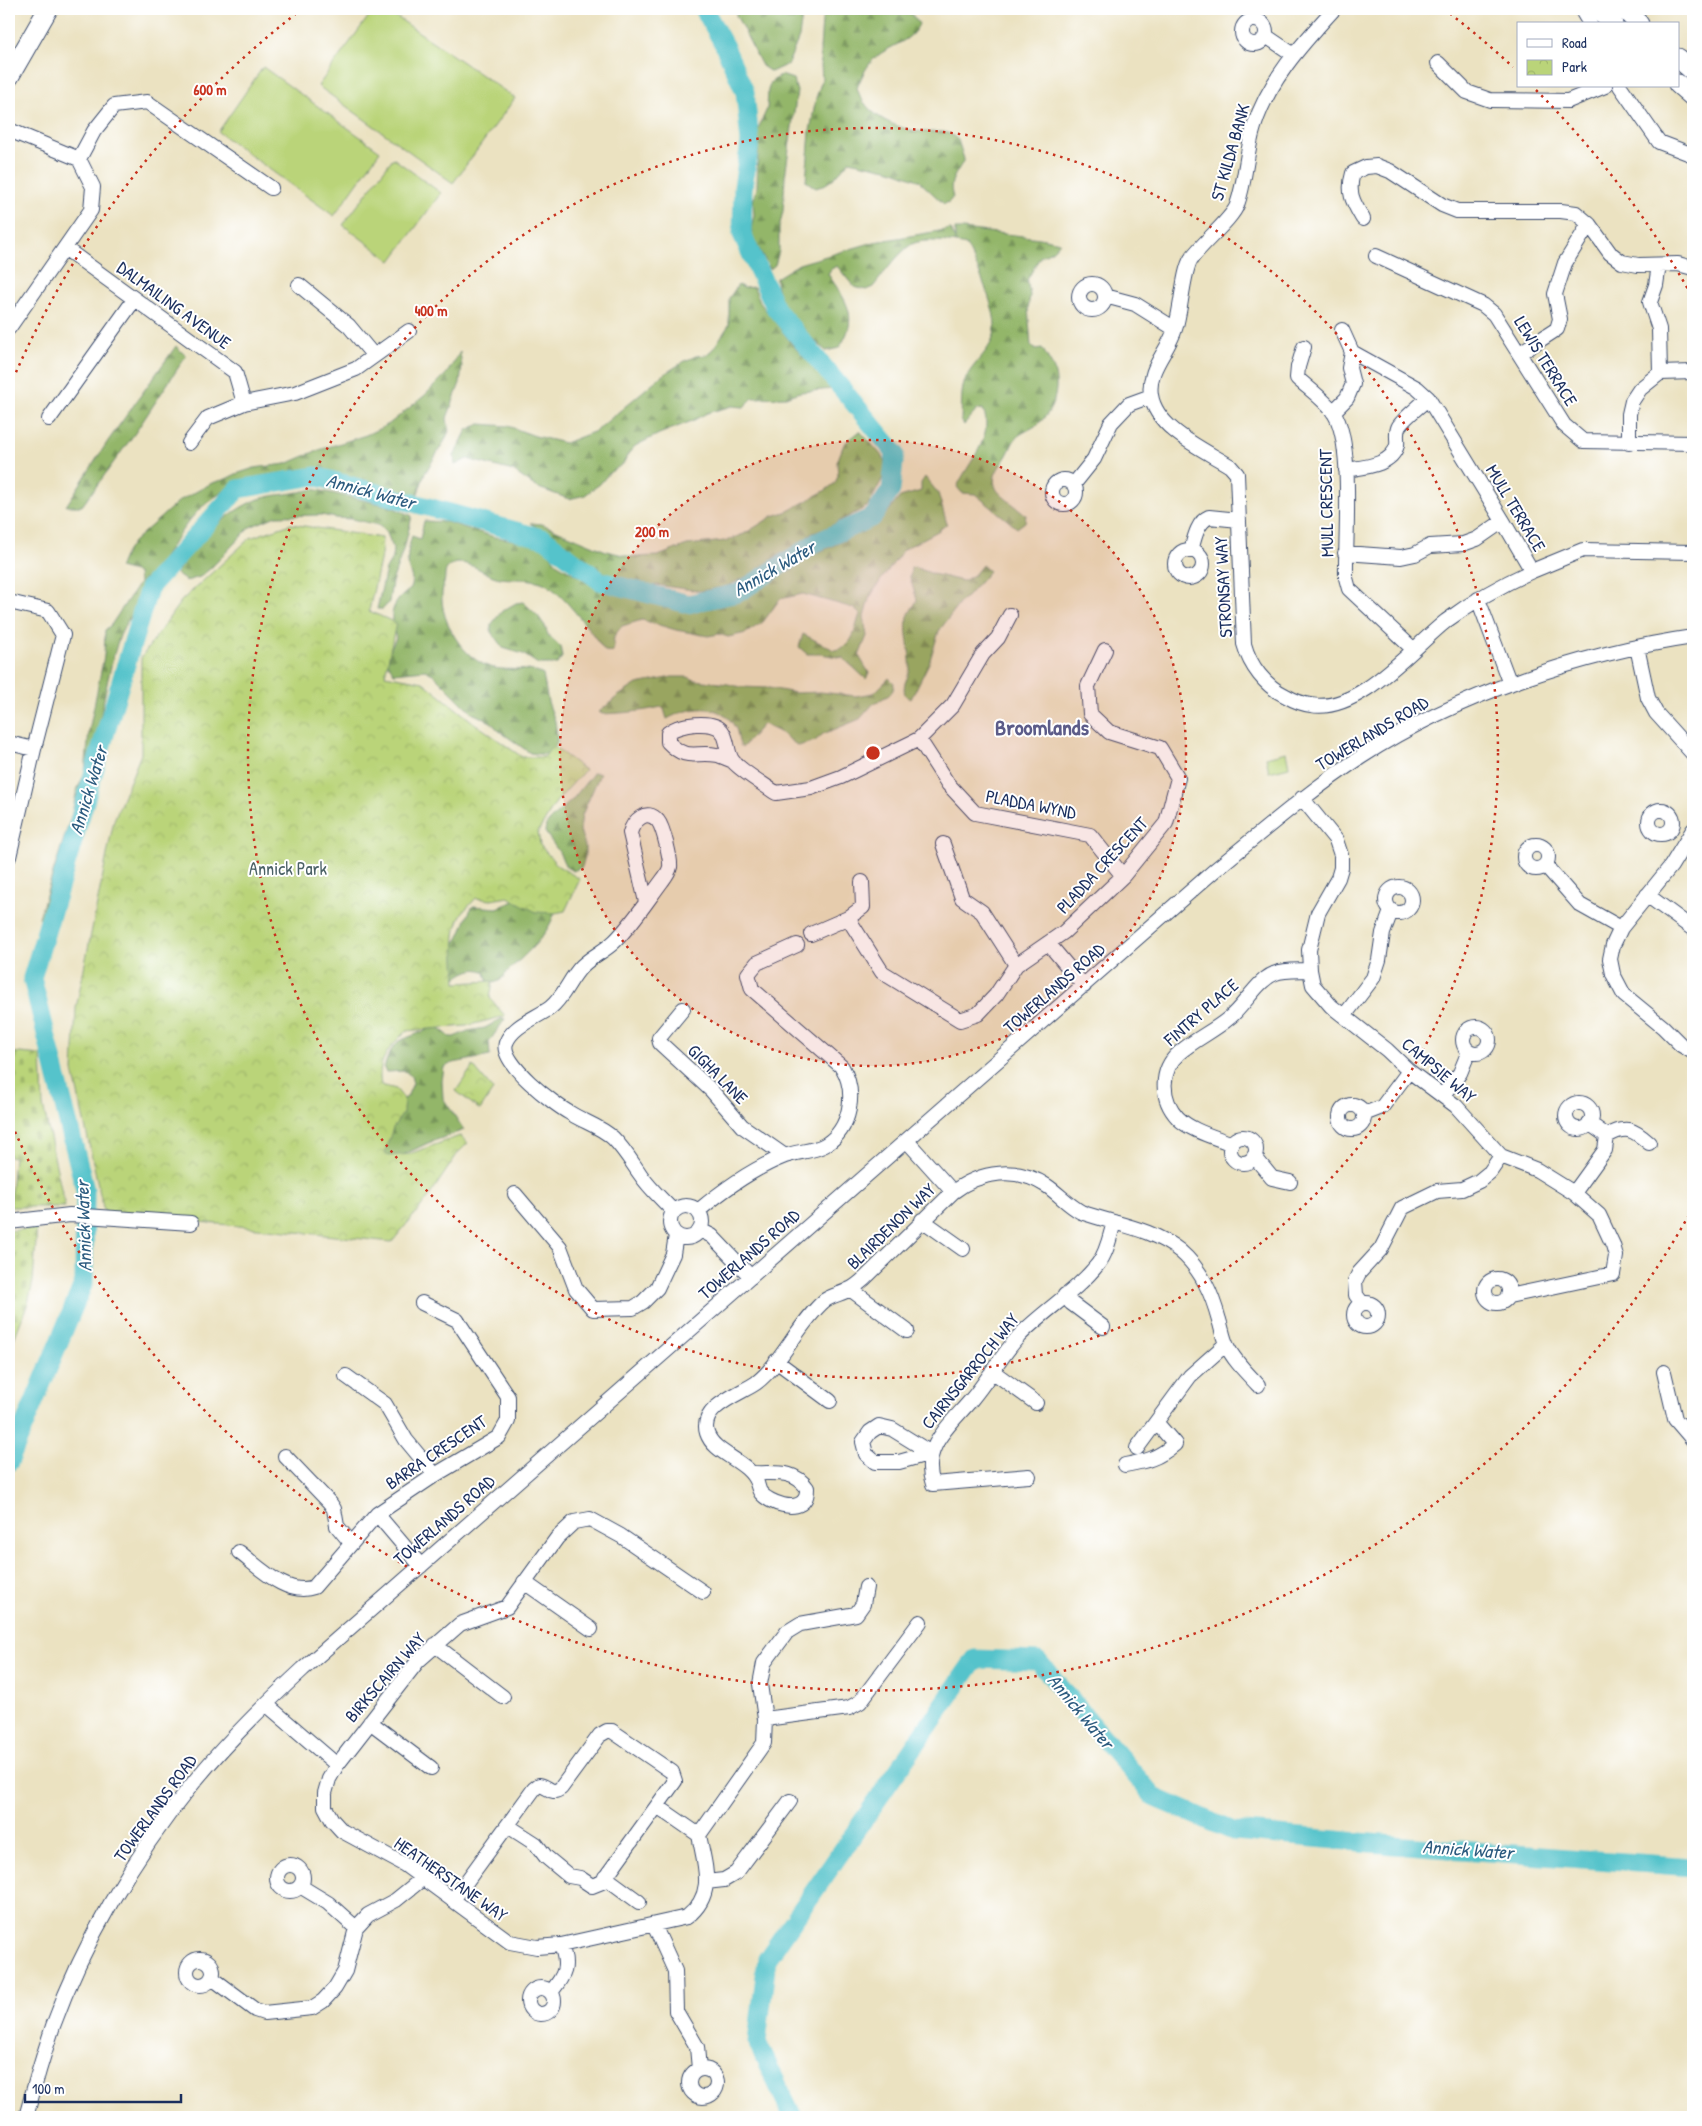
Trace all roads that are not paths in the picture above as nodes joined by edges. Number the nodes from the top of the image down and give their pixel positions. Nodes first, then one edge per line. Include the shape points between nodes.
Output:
1 (48, 9) edge
2 (1334, 9) edge
3 (1581, 9) edge
4 (1597, 9) edge
5 (1624, 9) edge
6 (1589, 22) edge
7 (1610, 22) edge
8 (1638, 22) edge
9 (1266, 36) dead end
10 (1294, 55) junction
11 (1680, 60) edge
12 (1438, 63) dead end
13 (1693, 71) edge
14 (9, 78) edge
15 (1680, 86) edge
16 (1600, 88) edge
17 (1621, 88) edge
18 (1693, 97) edge
19 (9, 130) edge
20 (1693, 155) edge
21 (79, 159) junction
22 (271, 188) dead end
23 (1363, 220) dead end
24 (1589, 224) junction
25 (66, 249) junction
26 (1376, 256) dead end
27 (1659, 265) junction
28 (1693, 268) edge
29 (299, 285) dead end
30 (1105, 296) dead end
31 (134, 300) junction
32 (9, 328) edge
33 (1175, 330) junction
34 (1342, 330) dead end
35 (410, 331) dead end
36 (1304, 347) dead end
37 (1352, 352) junction
38 (1520, 353) junction
39 (374, 356) junction
40 (1693, 372) edge
41 (1660, 373) junction
42 (1151, 396) junction
43 (1428, 398) junction
44 (244, 403) junction
45 (1333, 412) junction
46 (49, 419) dead end
47 (189, 443) dead end
48 (1629, 443) junction
49 (1693, 443) edge
50 (1346, 470) junction
51 (1074, 484) dead end
52 (1239, 520) junction
53 (1503, 521) junction
54 (1191, 551) dead end
55 (1693, 552) edge
56 (1345, 553) junction
57 (1532, 571) junction
58 (1478, 599) junction
59 (9, 602) edge
60 (1010, 615) dead end
61 (1693, 636) edge
62 (1637, 647) junction
63 (1413, 649) junction
64 (1106, 650) dead end
65 (1510, 684) junction
66 (919, 739) junction
67 (9, 743) edge
68 (34, 749) junction
69 (1693, 754) edge
70 (732, 761) dead end
71 (1302, 798) junction
72 (1671, 828) dead end
73 (1690, 835) edge
74 (943, 844) dead end
75 (9, 857) edge
76 (1545, 865) dead end
77 (1123, 876) junction
78 (862, 882) dead end
79 (1647, 895) junction
80 (646, 902) junction
81 (1391, 911) dead end
82 (848, 918) junction
83 (1621, 928) junction
84 (1693, 929) edge
85 (811, 934) dead end
86 (1048, 943) junction
87 (797, 945) dead end
88 (1016, 965) junction
89 (1310, 970) junction
90 (1084, 986) junction
91 (683, 1009) dead end
92 (1344, 1016) junction
93 (1469, 1052) dead end
94 (1693, 1052) edge
95 (1409, 1071) junction
96 (1444, 1095) junction
97 (1364, 1114) dead end
98 (1589, 1123) dead end
99 (1607, 1136) junction
100 (907, 1141) junction
101 (1649, 1143) dead end
102 (785, 1156) junction
103 (1501, 1156) junction
104 (1290, 1182) dead end
105 (953, 1192) junction
106 (1574, 1193) junction
107 (515, 1194) dead end
108 (673, 1211) junction
109 (698, 1211) junction
110 (922, 1220) junction
111 (9, 1222) edge
112 (1114, 1222) junction
113 (191, 1223) dead end
114 (700, 1230) junction
115 (676, 1235) junction
116 (963, 1249) dead end
117 (751, 1276) junction
118 (850, 1289) junction
119 (1065, 1295) junction
120 (1509, 1296) dead end
121 (422, 1303) dead end
122 (1362, 1303) dead end
123 (1103, 1327) dead end
124 (907, 1331) dead end
125 (1226, 1344) junction
126 (776, 1361) junction
127 (992, 1371) junction
128 (1664, 1372) dead end
129 (346, 1376) dead end
130 (1258, 1385) dead end
131 (830, 1400) dead end
132 (1036, 1403) dead end
133 (1156, 1422) junction
134 (1693, 1440) edge
135 (1137, 1448) dead end
136 (285, 1456) dead end
137 (1125, 1465) dead end
138 (754, 1473) dead end
139 (435, 1475) junction
140 (1029, 1476) dead end
141 (377, 1514) junction
142 (350, 1543) junction
143 (239, 1552) dead end
144 (420, 1566) junction
145 (524, 1582) junction
146 (866, 1587) dead end
147 (703, 1592) dead end
148 (920, 1622) dead end
149 (591, 1629) dead end
150 (435, 1645) junction
151 (503, 1697) dead end
152 (266, 1704) junction
153 (765, 1719) junction
154 (370, 1722) junction
155 (337, 1765) junction
156 (431, 1768) dead end
157 (790, 1801) dead end
158 (657, 1806) junction
159 (508, 1826) junction
160 (699, 1835) junction
161 (422, 1879) junction
162 (601, 1881) junction
163 (706, 1882) junction
164 (300, 1886) dead end
165 (453, 1900) junction
166 (638, 1902) dead end
167 (654, 1925) junction
168 (356, 1928) junction
169 (561, 1945) junction
170 (212, 1978) dead end
171 (550, 1992) dead end
172 (699, 2069) dead end
173 (26, 2117) edge

1 - 14 main road
2 - 10 street, ST KILDA BANK
3 - 6 street
4 - 7 main road
5 - 8 main road
9 - 10 street
10 - 33 street, ST KILDA BANK via 1269,90 1254,127 1237,206 1190,260
11 - 13 main road
12 - 16 street via 1467,92 1490,100 1568,101
15 - 18 main road
17 - 20 street via 1659,142
19 - 21 street
21 - 22 street via 94,131 114,106 147,102
21 - 25 street via 93,187 91,210
23 - 24 street via 1351,198 1349,185 1353,173 1377,166 1457,211 1561,211 1576,213
24 - 27 street via 1610,253 1622,262
24 - 38 street via 1564,262 1555,294 1560,319 1556,329
25 - 31 street, DALMAILING AVENUE
25 - 32 street
26 - 38 street, LEWIS TERRACE via 1483,305 1494,314
27 - 28 street via 1678,264
27 - 41 street via 1650,302 1659,330
29 - 39 street via 349,326
30 - 33 street via 1135,304
31 - 44 street, DALMAILING AVENUE via 235,372
31 - 46 street
33 - 42 street, ST KILDA BANK via 1150,381
34 - 37 street
35 - 39 street
36 - 45 street, MULL CRESCENT via 1298,378
37 - 43 street, MULL TERRACE via 1417,388
37 - 45 street via 1349,368 1353,384 1347,398
38 - 48 street, LEWIS TERRACE via 1564,425 1573,434 1583,441
39 - 44 street via 356,369 295,394
40 - 41 street
41 - 48 street via 1632,401
42 - 51 street via 1129,404 1111,423 1094,459
42 - 52 street, STRONSAY WAY via 1157,413 1169,428 1230,466 1237,474
43 - 50 street via 1399,426 1397,446 1389,457 1374,466
43 - 53 street, MULL TERRACE
44 - 47 street via 208,418
45 - 50 street, MULL CRESCENT via 1342,428
48 - 49 street, LEWIS TERRACE
50 - 56 street, MULL CRESCENT
52 - 54 street via 1205,519 1196,533
52 - 63 street, STRONSAY WAY via 1244,644 1254,666 1280,693 1311,706 1341,702 1360,693
53 - 56 street via 1477,539 1463,544 1430,546 1401,557
53 - 57 street, MULL TERRACE
55 - 57 street, MULL TERRACE via 1583,550
56 - 63 street, MULL CRESCENT via 1349,589
57 - 58 street, STRONSAY WAY
58 - 63 street, STRONSAY WAY
58 - 65 street
59 - 68 street via 48,611 63,635
60 - 66 street via 953,705
61 - 62 street, TOWERLANDS ROAD
62 - 65 street, TOWERLANDS ROAD
62 - 69 street via 1648,698 1656,714
64 - 77 street, PLADDA CRESCENT via 1088,686 1090,714 1110,732 1160,748 1178,778 1166,824
65 - 71 street, TOWERLANDS ROAD via 1407,731 1362,756
66 - 70 street via 834,780 811,788 776,793
66 - 77 street, PLADDA WYND via 948,784 975,813 1090,835
67 - 68 street
68 - 75 street
71 - 89 street, CAMPSIE WAY via 1336,840 1341,855 1338,878 1316,921 1309,950
71 - 90 street, TOWERLANDS ROAD
72 - 73 street
73 - 79 street via 1671,866
74 - 88 street via 962,898 982,912
76 - 83 street via 1580,905
77 - 86 street, PLADDA CRESCENT via 1090,909
78 - 82 street via 863,907
79 - 83 street
79 - 84 street
80 - 80 street via 670,866 659,821 651,815 636,820 630,833
80 - 108 street via 614,942 583,964 557,1002 516,1030 506,1043 506,1051 517,1069 536,1088 611,1137
81 - 92 street via 1373,978
82 - 85 street
82 - 88 street via 882,972 960,1020 978,1014 996,995
83 - 94 street via 1612,945 1610,959 1613,974 1624,995
86 - 88 street, PLADDA CRESCENT
86 - 90 street
87 - 102 street via 757,964 748,974 752,989 842,1067 850,1083 849,1107 841,1129 825,1144 808,1152
89 - 92 street, CAMPSIE WAY via 1313,985 1322,998
89 - 104 street, FINTRY PLACE via 1279,972 1264,980 1229,1018 1178,1054 1164,1080 1165,1094 1178,1118 1232,1144 1239,1138 1250,1139 1256,1146 1254,1156 1272,1178
90 - 100 street, TOWERLANDS ROAD
91 - 102 street, GIGHA LANE via 662,1032 660,1043 711,1090 742,1126
92 - 95 street, CAMPSIE WAY
93 - 96 street via 1460,1073
95 - 96 street, CAMPSIE WAY
95 - 97 street via 1382,1107
96 - 103 street, CAMPSIE WAY
98 - 99 street
99 - 101 street via 1627,1129
99 - 106 street via 1604,1150
100 - 105 street, BLAIRDENON WAY
100 - 117 street, TOWERLANDS ROAD
102 - 109 street via 733,1184
103 - 106 street, CAMPSIE WAY via 1537,1170
103 - 122 street via 1479,1181 1462,1189 1437,1191 1402,1208 1381,1249 1355,1281 1356,1294
105 - 110 street, BLAIRDENON WAY
105 - 112 street via 989,1174 1020,1174 1048,1187 1073,1208
106 - 120 street, CAMPSIE WAY via 1599,1215 1613,1244 1616,1256 1613,1274
107 - 115 street via 560,1247 576,1288 593,1309 633,1308 643,1302 657,1288 673,1254
108 - 109 street via 685,1205
108 - 115 street via 669,1223
109 - 114 street via 702,1219
110 - 116 street
110 - 118 street, BLAIRDENON WAY
111 - 113 street via 70,1215
112 - 119 street, CAIRNSGARROCH WAY via 1099,1263
112 - 125 street via 1158,1238 1180,1251 1208,1287
114 - 115 street via 689,1238
114 - 117 street via 712,1236
117 - 144 street, TOWERLANDS ROAD
118 - 124 street
118 - 126 street, BLAIRDENON WAY via 826,1300 807,1318
119 - 123 street
119 - 127 street, CAIRNSGARROCH WAY via 1018,1337
121 - 139 street, BARRA CRESCENT via 457,1320 508,1396 508,1421 499,1437
125 - 130 street via 1232,1356
125 - 133 street via 1190,1376
126 - 131 street
126 - 138 street, BLAIRDENON WAY via 757,1382 722,1402 707,1422 711,1441
127 - 132 street
127 - 140 street, CAIRNSGARROCH WAY via 949,1424 931,1453 929,1475 932,1484
128 - 134 street via 1675,1420
129 - 139 street via 390,1409 406,1440
133 - 135 street
133 - 137 street via 1174,1444 1161,1456
136 - 142 street via 330,1503 337,1526
139 - 141 street, BARRA CRESCENT
141 - 142 street, BARRA CRESCENT
141 - 144 street
142 - 143 street, BARRA CRESCENT via 320,1581 306,1590 283,1584
144 - 152 street, TOWERLANDS ROAD
145 - 147 street, BIRKSCAIRN WAY via 557,1538 574,1522 590,1519 621,1536
145 - 149 street
145 - 150 street, BIRKSCAIRN WAY via 507,1607 460,1624
146 - 153 street via 863,1604 856,1614 800,1624 787,1632 764,1663 760,1684
148 - 153 street via 860,1702 849,1708
150 - 151 street
150 - 154 street, BIRKSCAIRN WAY via 418,1661
152 - 155 street
152 - 173 street, TOWERLANDS ROAD via 190,1787 152,1837 119,1891 91,1940 57,2016
153 - 160 street via 764,1743
154 - 155 street, BIRKSCAIRN WAY
154 - 156 street
155 - 161 street, HEATHERSTANE WAY via 325,1793 325,1807 332,1820 342,1831 406,1865
157 - 163 street via 736,1873 724,1880
158 - 159 street via 675,1781 672,1772 612,1731 607,1731 600,1735 561,1788 551,1792 539,1785
158 - 160 street
158 - 162 street
159 - 162 street via 536,1844 569,1876 580,1878 592,1886
159 - 165 street
160 - 163 street, HEATHERSTANE WAY
161 - 165 street, HEATHERSTANE WAY
161 - 168 street
162 - 166 street
163 - 167 street, HEATHERSTANE WAY via 705,1896 698,1909 687,1918
164 - 168 street via 328,1903
165 - 169 street, HEATHERSTANE WAY via 510,1942 537,1947
167 - 169 street, HEATHERSTANE WAY
167 - 172 street via 675,1971 676,2011 697,2047
168 - 170 street via 345,1971 335,1988 312,2008 264,2014
169 - 171 street via 565,1965 562,1978

